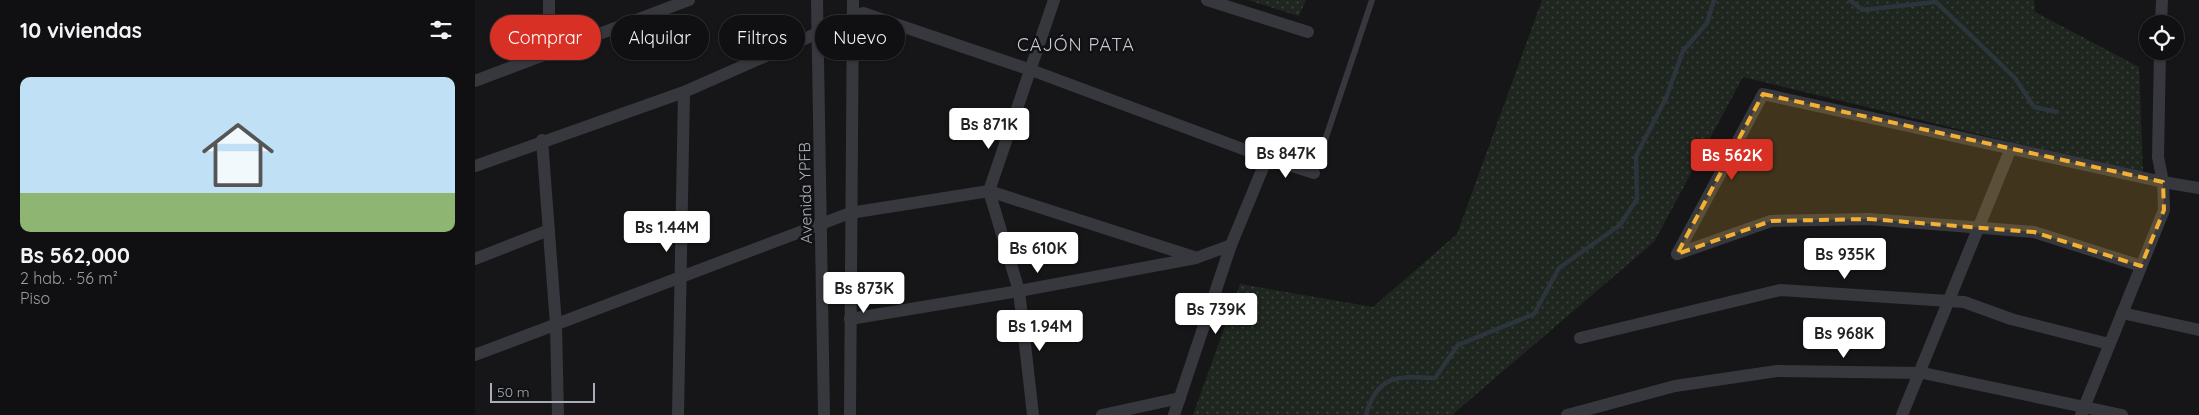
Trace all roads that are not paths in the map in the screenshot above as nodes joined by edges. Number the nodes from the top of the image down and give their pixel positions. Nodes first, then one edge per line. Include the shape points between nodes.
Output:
1 (549, 0) edge
2 (687, 0) edge
3 (817, 0) edge
4 (853, 0) edge
5 (1054, 0) edge
6 (1207, 0) edge
7 (1372, 0) edge
8 (2162, 0) edge
9 (549, 15) edge
10 (817, 15) edge
11 (852, 15) edge
12 (2161, 15) edge
13 (905, 27) edge
14 (601, 32) edge
15 (1308, 32) dead end
16 (815, 35) edge
17 (528, 60) edge
18 (818, 60) edge
19 (852, 60) edge
20 (2160, 60) edge
21 (1031, 70) junction
22 (475, 80) edge
23 (684, 92) junction
24 (542, 140) junction
25 (2011, 148) junction
26 (1267, 158) junction
27 (475, 166) edge
28 (1314, 173) joint
29 (2163, 182) junction
30 (2199, 188) edge
31 (989, 191) junction
32 (850, 213) junction
33 (821, 224) junction
34 (1978, 228) junction
35 (549, 230) junction
36 (1231, 245) junction
37 (1196, 258) junction
38 (475, 259) edge
39 (2141, 266) junction
40 (680, 278) junction
41 (1019, 291) junction
42 (1948, 301) junction
43 (2122, 313) junction
44 (850, 319) junction
45 (556, 325) junction
46 (2199, 330) edge
47 (1580, 338) dead end
48 (2109, 344) junction
49 (475, 355) edge
50 (1919, 373) junction
51 (1180, 398) junction
52 (2083, 411) edge
53 (558, 415) edge
54 (678, 415) edge
55 (824, 415) edge
56 (849, 415) edge
57 (1033, 415) edge
58 (1102, 415) edge
59 (1174, 415) edge
60 (1567, 415) edge
61 (1901, 415) edge
62 (2122, 415) edge

1 - 9 street
2 - 14 street
3 - 10 street, Avenida YPFB
4 - 11 street
5 - 21 street
6 - 15 street
7 - 28 lane
8 - 12 street
13 - 21 street
16 - 23 street
17 - 22 street
18 - 33 street, Avenida YPFB
19 - 32 street
20 - 29 street via 2158,157
21 - 26 street
21 - 31 street
23 - 24 street
23 - 40 street
24 - 27 street
24 - 35 street
25 - 29 street
25 - 34 street
25 - 34 street via 1763,94 1677,254 1771,221 1869,219
26 - 28 street
26 - 36 street
29 - 30 street
29 - 39 street via 2164,210
31 - 32 street
31 - 37 street
31 - 41 street
32 - 33 street
32 - 44 street
33 - 40 street
33 - 55 street, Avenida YPFB
34 - 39 street via 2034,232
34 - 42 street
35 - 38 street
35 - 45 street
36 - 37 street
36 - 51 street
37 - 41 street
39 - 43 street
40 - 45 street
40 - 54 street
41 - 44 street
41 - 57 street
42 - 47 street via 1780,290
42 - 48 street via 1964,302 2011,319
42 - 50 street
43 - 46 street
43 - 48 street
44 - 56 street
45 - 49 street
45 - 53 street
48 - 52 street
50 - 52 street
50 - 60 street via 1777,372 1675,386
50 - 61 street
51 - 58 street
51 - 59 street
52 - 62 street

